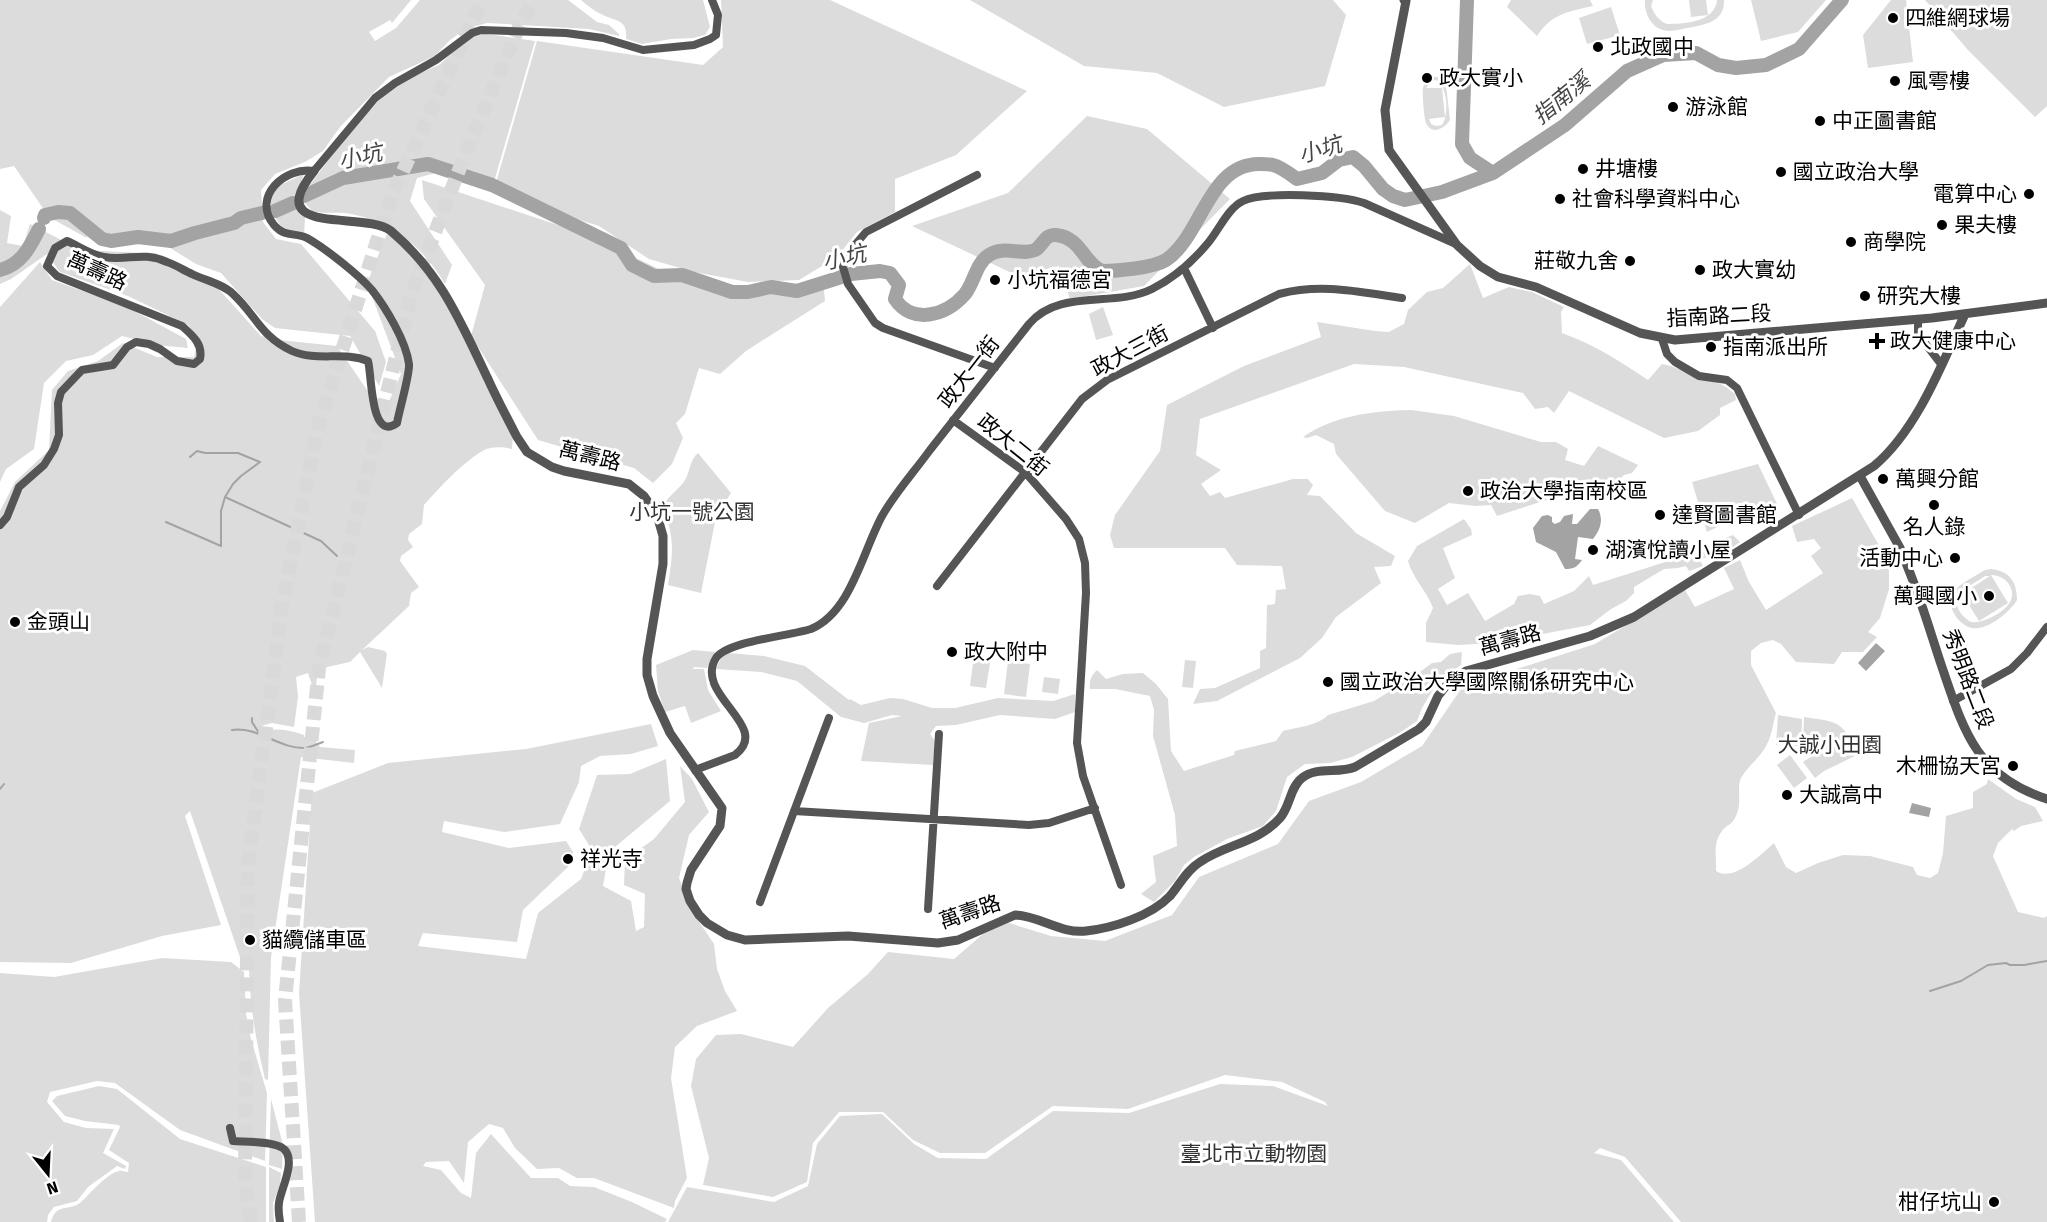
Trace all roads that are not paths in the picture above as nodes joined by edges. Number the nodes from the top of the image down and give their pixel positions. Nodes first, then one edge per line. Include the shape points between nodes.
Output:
1 (712, 0) edge
2 (1405, 0) edge
3 (314, 171) junction
4 (977, 175) dead end
5 (1457, 245) junction
6 (1184, 268) junction
7 (1402, 298) dead end
8 (2047, 303) edge
9 (1965, 314) junction
10 (1918, 319) junction
11 (1214, 327) junction
12 (1662, 339) junction
13 (1941, 364) junction
14 (995, 368) junction
15 (953, 420) junction
16 (1024, 472) junction
17 (1860, 476) junction
18 (1799, 514) junction
19 (0, 525) edge
20 (938, 586) dead end
21 (2047, 627) edge
22 (1953, 701) junction
23 (829, 718) dead end
24 (939, 734) dead end
25 (695, 770) junction
26 (2047, 799) edge
27 (1095, 808) junction
28 (794, 811) junction
29 (933, 820) junction
30 (1121, 885) dead end
31 (760, 902) dead end
32 (928, 909) dead end
33 (230, 1128) dead end
34 (280, 1222) edge

1 - 3 street, 萬壽路 via 718,15 716,34 694,45 643,50 603,38 566,33 472,33 375,98
2 - 5 street, 指南路二段 via 1385,119 1389,150
3 - 19 street, 萬壽路 via 302,169 279,181 269,192 269,217 284,234 305,237 339,262 371,289 387,313 409,365 397,423 386,426 377,416 368,361 294,352 265,334 231,292 149,255 106,258 67,241 55,248 49,259 47,266 57,276 182,326 196,338 200,359 194,364 177,361 160,349 136,342 113,364 82,370 62,392 58,403 59,435 54,449 44,465 19,487
3 - 25 street, 萬壽路 via 299,195 304,213 388,229 408,246 454,307 527,452 564,471 629,484 651,506 664,549 647,675 670,733
4 - 14 street via 866,232 848,253 844,271 848,284 875,323
5 - 6 street, 政大一街 via 1351,198 1256,196 1240,202
5 - 12 street, 指南路二段 via 1498,277 1536,287
6 - 11 street
6 - 14 street, 政大一街 via 1149,290 1044,310
7 - 11 street, 政大三街 via 1338,289 1299,289 1279,294
8 - 9 street, 指南路二段
9 - 10 street, 指南路二段
9 - 13 street, 萬壽路
10 - 12 street, 指南路二段
10 - 13 street via 1918,334
11 - 16 street, 政大三街 via 1096,387
12 - 18 street via 1667,354 1675,362 1699,376 1727,380 1737,388
13 - 17 street, 萬壽路 via 1894,446
14 - 15 street, 政大一街
15 - 16 street, 政大二街 / 政大二街
15 - 25 street, 政大一街 via 891,502 836,612 811,629 733,646 715,658 711,670 713,684 742,724 744,741 735,754
16 - 20 street, 政大三街
16 - 27 street, 政大二街 via 1066,519 1083,551 1086,593 1077,743 1083,776
17 - 18 street, 萬壽路
17 - 22 street, 秀明路二段 via 1908,567
18 - 25 street, 萬壽路 via 1612,628 1457,676 1438,696 1419,729 1355,767 1302,777 1282,816 1268,830 1202,860 1154,908 1101,928 1078,932 1015,915 958,940 938,943 870,937 752,940 727,935 699,915 687,894 688,876 716,834 722,814 720,804
21 - 22 street via 2011,669
22 - 26 street, 秀明路二段 via 1966,732 1985,761 2010,782
23 - 28 street
24 - 29 street
27 - 29 street via 1040,825
27 - 30 street, 政大二街
28 - 29 street
28 - 31 street
29 - 32 street
33 - 34 street via 233,1141 284,1149 288,1177 279,1204

